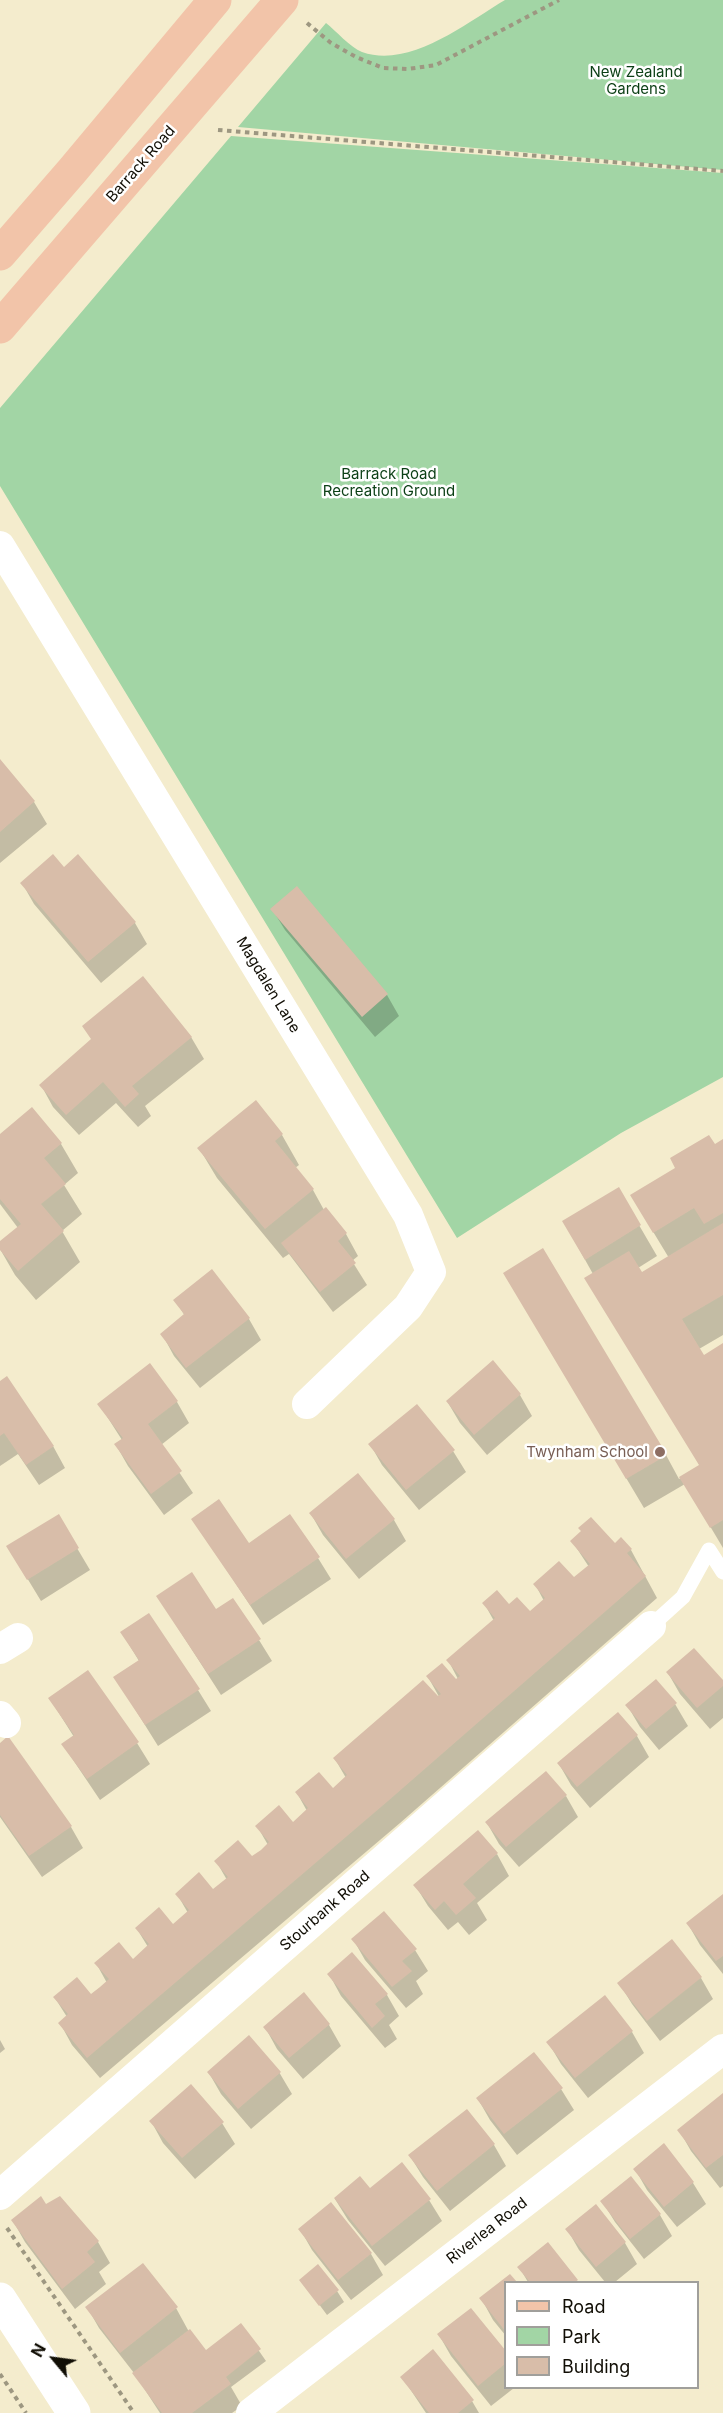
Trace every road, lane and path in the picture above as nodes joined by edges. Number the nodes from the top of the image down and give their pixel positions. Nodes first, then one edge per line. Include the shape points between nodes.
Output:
1 (215, 0) edge
2 (559, 0) edge
3 (282, 1) edge
4 (174, 126) junction
5 (723, 171) edge
6 (0, 254) edge
7 (0, 327) edge
8 (0, 546) edge
9 (307, 1404) dead end
10 (723, 1572) edge
11 (651, 1626) joint
12 (723, 2049) edge
13 (0, 2195) edge
14 (7, 2227) dead end
15 (0, 2299) edge
16 (0, 2374) edge
17 (26, 2413) edge
18 (74, 2413) edge
19 (134, 2413) edge
20 (250, 2413) edge

1 - 6 main road
2 - 3 path via 436,65 408,69 383,68 356,57 331,43
3 - 4 main road, Barrack Road
4 - 5 path
4 - 7 main road, Barrack Road
8 - 9 street, Magdalen Lane via 408,1215 431,1272 408,1307
10 - 11 lane via 709,1550 683,1597
11 - 13 street, Stourbank Road
12 - 20 street, Riverlea Road
14 - 19 path
15 - 18 main road
16 - 17 path

